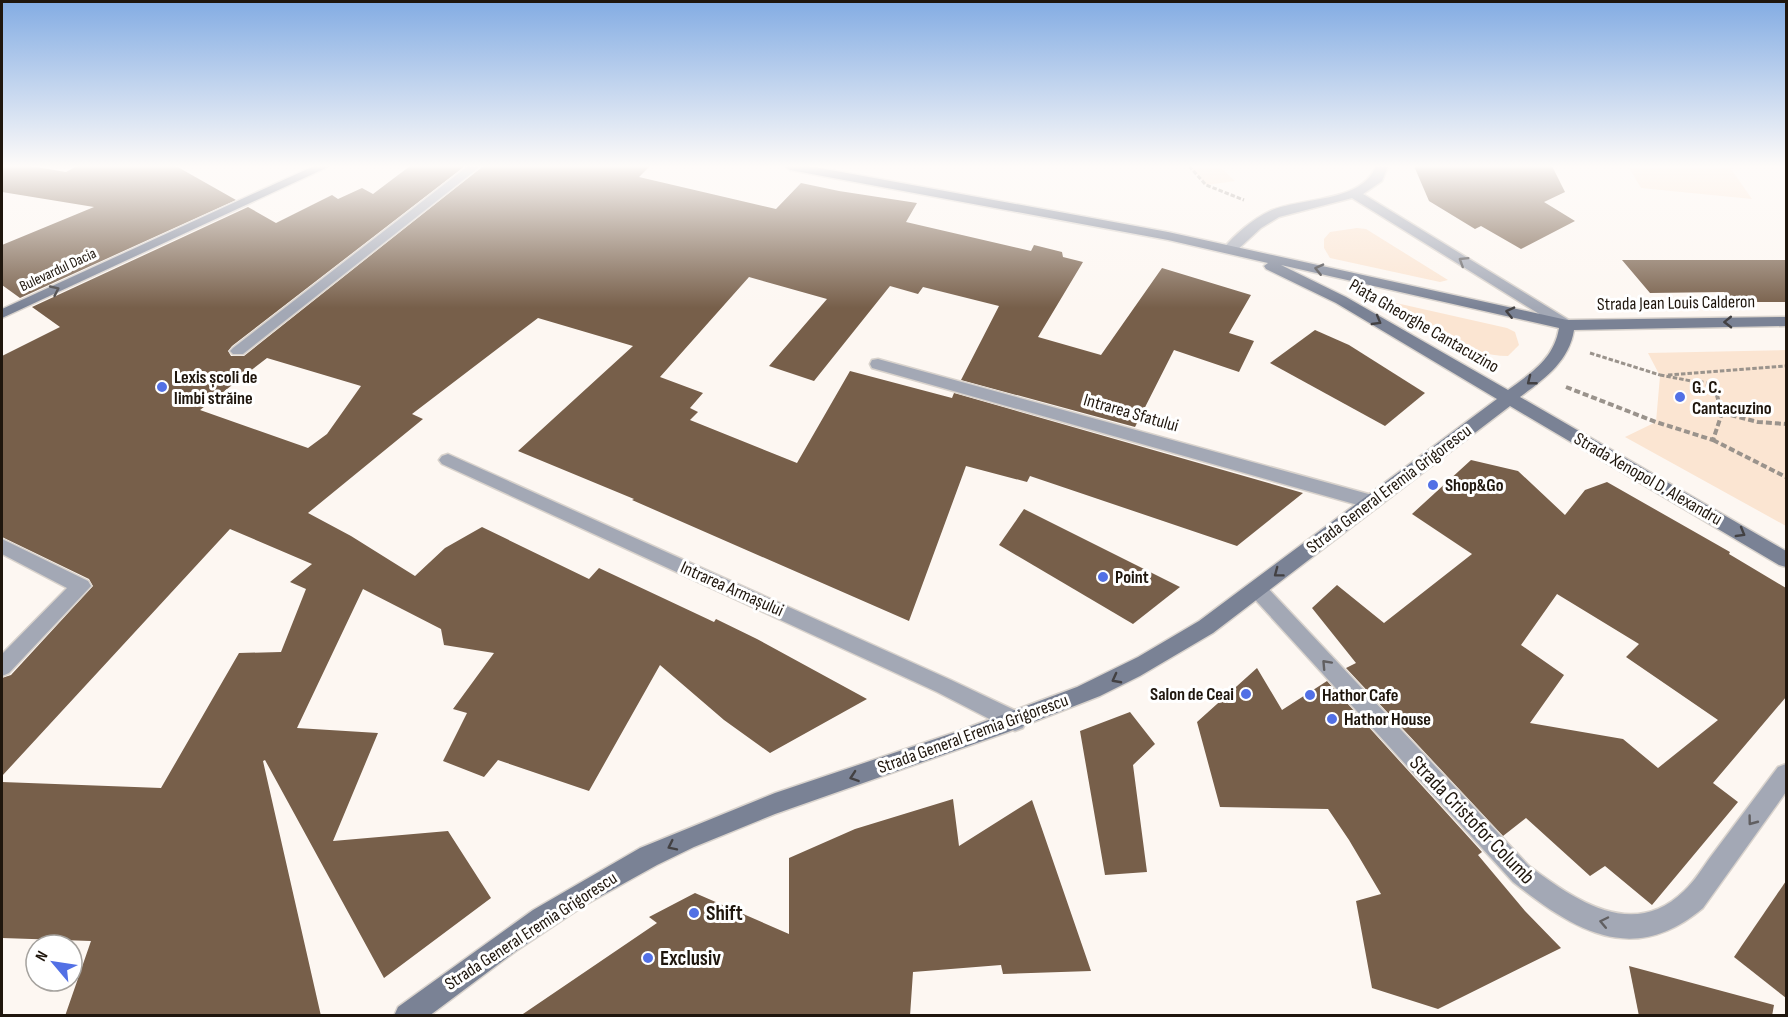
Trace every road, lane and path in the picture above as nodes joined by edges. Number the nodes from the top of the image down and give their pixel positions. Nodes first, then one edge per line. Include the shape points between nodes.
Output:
1 (221, 213) edge
2 (414, 213) edge
3 (1042, 213) edge
4 (1275, 213) edge
5 (1386, 213) edge
6 (1230, 249) junction
7 (2, 314) edge
8 (1786, 321) edge
9 (1567, 325) junction
10 (1565, 345) junction
11 (238, 351) dead end
12 (878, 364) dead end
13 (1786, 366) edge
14 (1660, 375) junction
15 (1538, 376) junction
16 (1509, 398) junction
17 (1722, 413) junction
18 (1786, 424) edge
19 (1713, 440) junction
20 (448, 460) dead end
21 (1786, 477) edge
22 (1372, 502) junction
23 (2, 546) edge
24 (1786, 560) edge
25 (1257, 589) junction
26 (2, 667) edge
27 (1015, 721) junction
28 (1786, 774) edge
29 (407, 1016) edge

7 -> 1 street, Bulevardul Dacia
2 - 11 street
3 - 6 street
4 - 6 street
9 -> 5 street
9 -> 6 street, Piața Gheorghe Cantacuzino
6 -> 16 street, Piața Gheorghe Cantacuzino via 1331,294
8 -> 9 street, Strada Jean Louis Calderon
9 - 10 street
10 - 14 path
10 - 15 street, Piața Gheorghe Cantacuzino
12 - 22 street, Intrarea Sfatului
13 - 14 path
14 - 17 path via 1714,385
15 -> 16 street, Piața Gheorghe Cantacuzino
15 - 19 path
16 - 22 street, Strada General Eremia Grigorescu
16 -> 24 street, Strada Xenopol D. Alexandru
17 - 18 path
17 - 19 path
19 - 21 path
20 - 27 street, Intrarea Armașului
22 -> 25 street, Strada General Eremia Grigorescu
23 - 26 street via 81,586
25 -> 27 street, Strada General Eremia Grigorescu via 1155,658 1106,684
28 -> 25 street, Strada Cristofor Columb via 1694,899 1677,914 1654,925 1626,927 1592,920 1552,899 1521,874
27 -> 29 street, Strada General Eremia Grigorescu via 739,817 677,843 574,898

